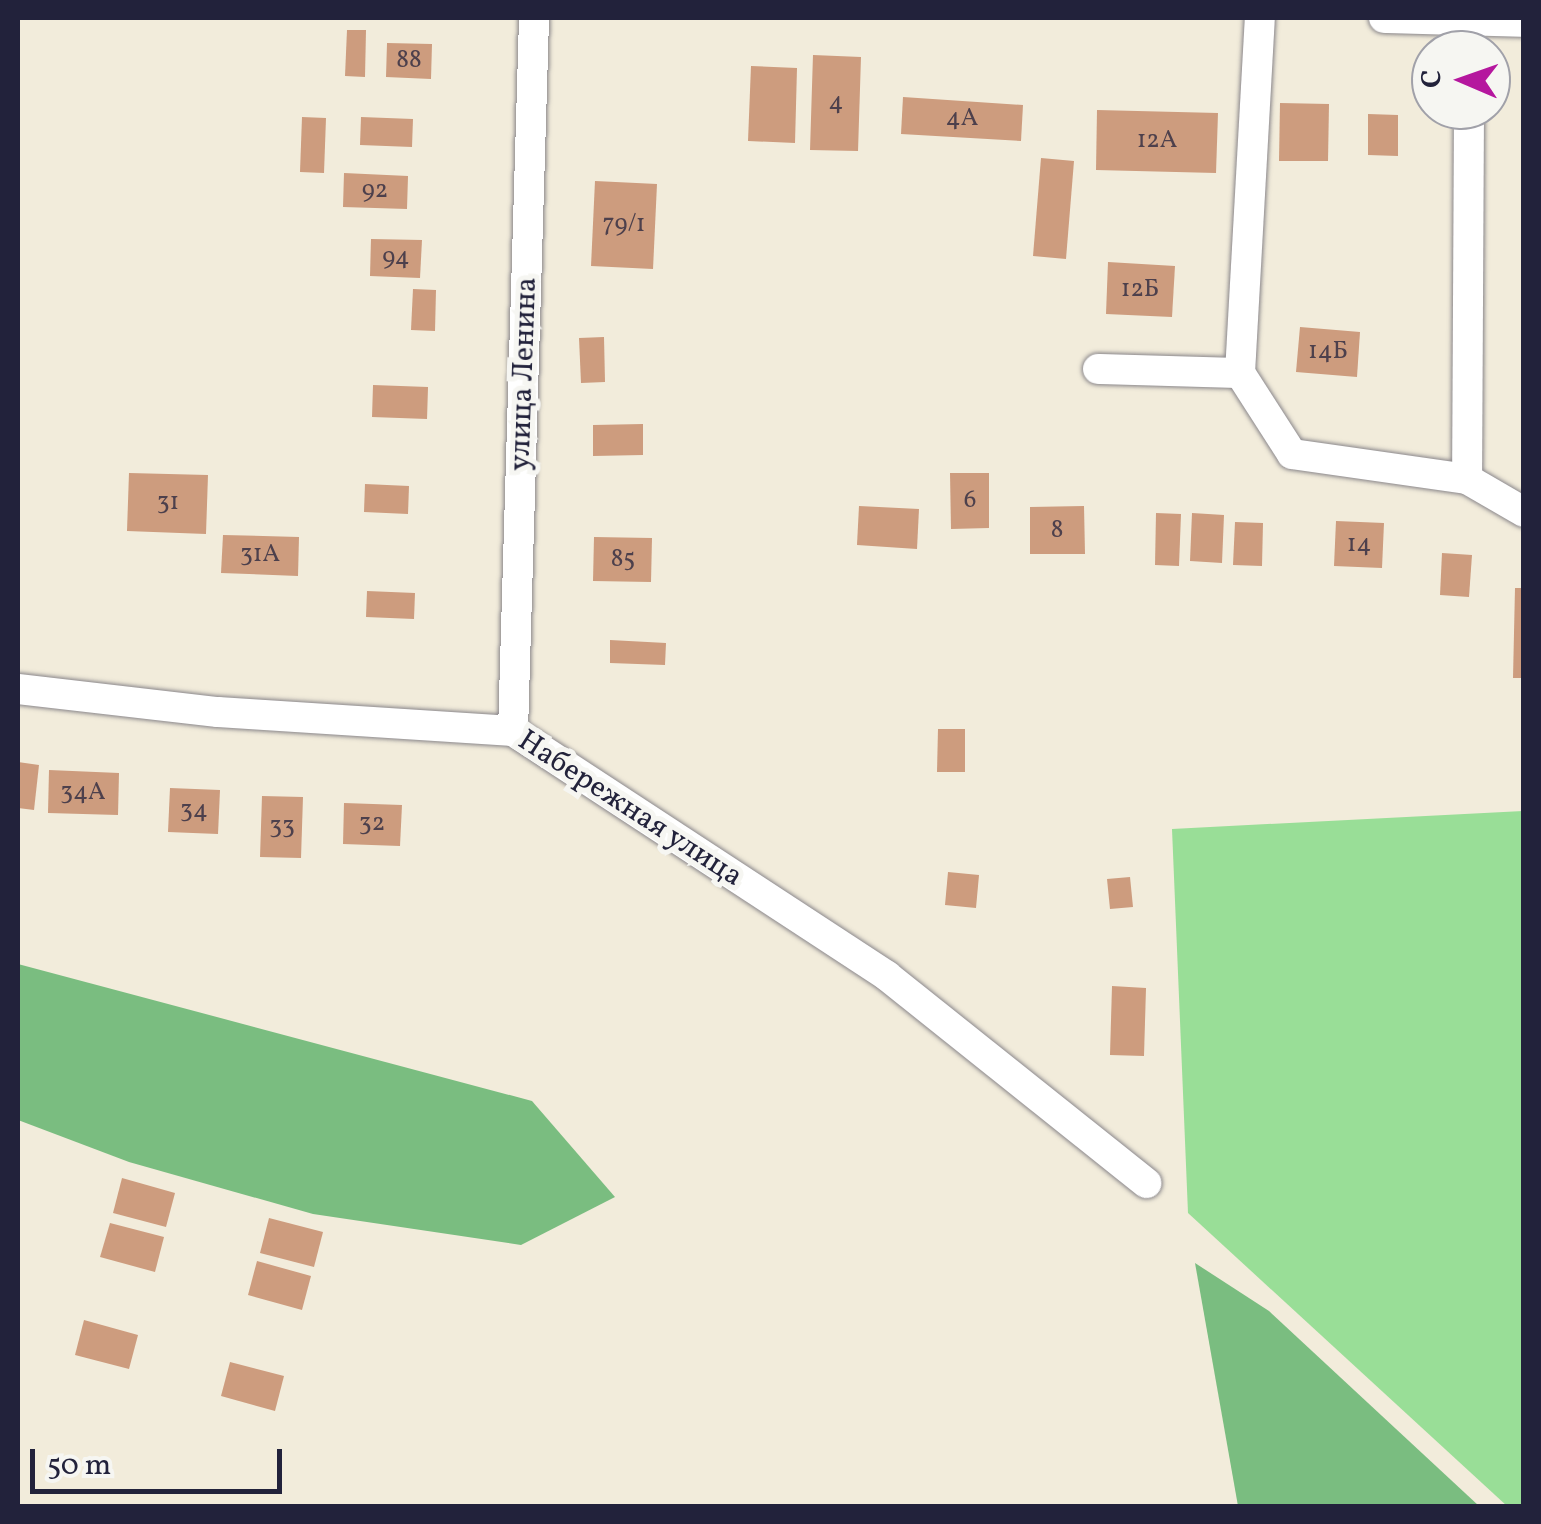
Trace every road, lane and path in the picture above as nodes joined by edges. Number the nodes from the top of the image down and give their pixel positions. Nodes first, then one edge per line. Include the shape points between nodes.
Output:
1 (534, 18) edge
2 (1260, 18) edge
3 (1384, 18) edge
4 (1524, 22) edge
5 (1441, 30) edge
6 (1493, 30) edge
7 (1470, 130) edge
8 (1098, 369) dead end
9 (1240, 373) junction
10 (1468, 479) junction
11 (1524, 512) edge
12 (18, 690) edge
13 (513, 731) junction
14 (1146, 1183) dead end

1 - 13 street, улица Ленина
2 - 9 street
3 - 5 street
4 - 6 street
7 - 10 street
8 - 9 street
9 - 10 street via 1292,454
10 - 11 street
12 - 13 street, Набережная улица via 218,712
13 - 14 street, Набережная улица via 887,976

